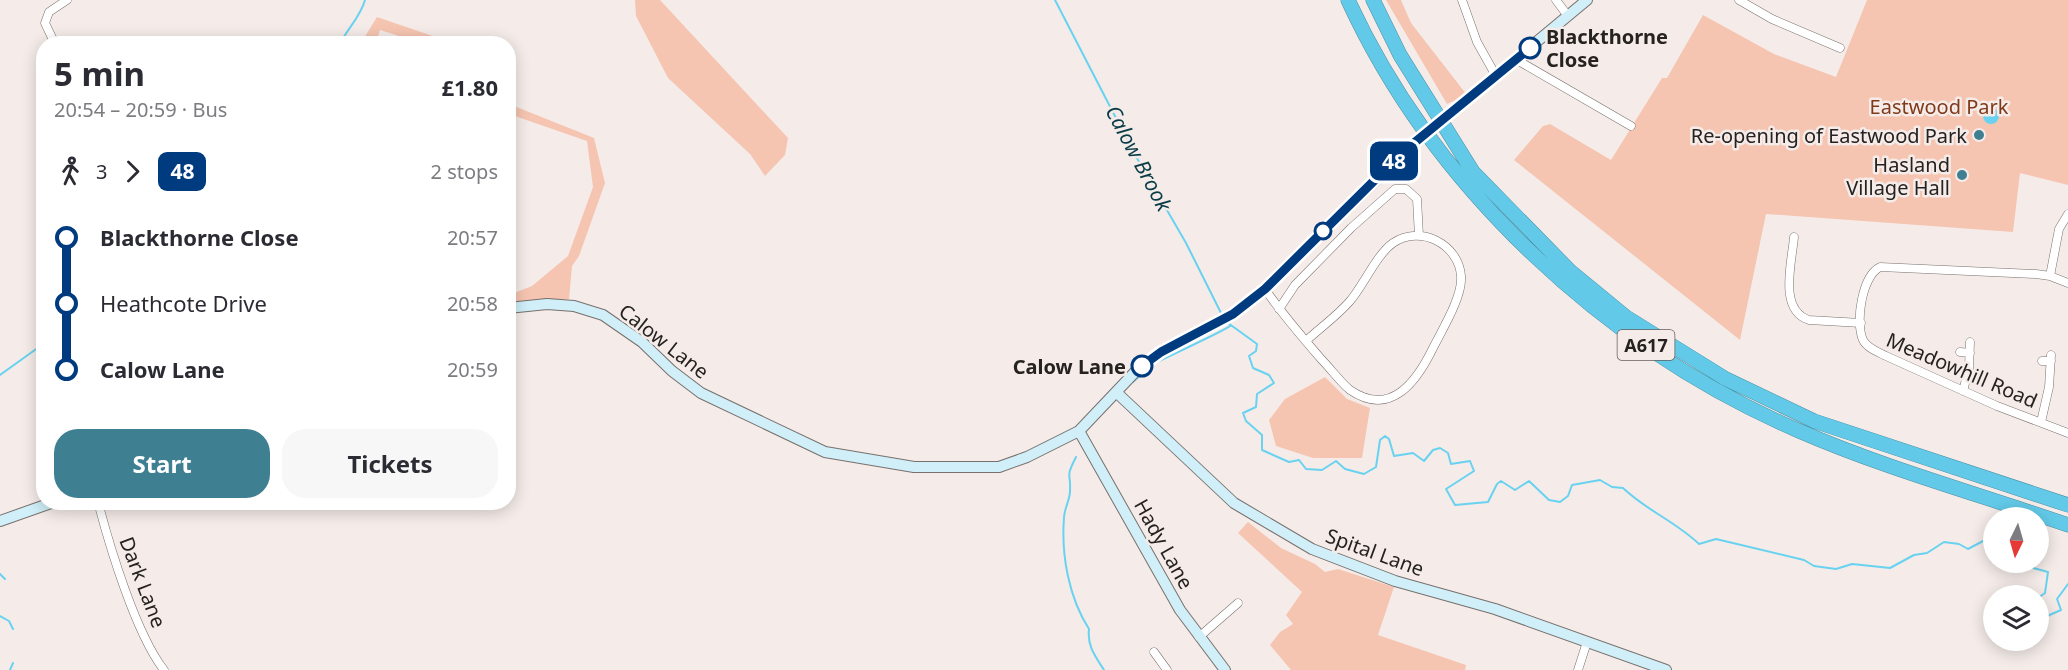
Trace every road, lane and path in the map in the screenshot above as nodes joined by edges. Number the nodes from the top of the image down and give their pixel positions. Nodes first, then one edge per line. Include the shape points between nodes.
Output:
1 (67, 0) edge
2 (1348, 0) edge
3 (1373, 0) edge
4 (1462, 0) edge
5 (1556, 0) edge
6 (1587, 0) edge
7 (1739, 0) edge
8 (1568, 16) junction
9 (51, 36) edge
10 (1840, 48) dead end
11 (1517, 60) junction
12 (1496, 76) junction
13 (1631, 126) dead end
14 (2068, 215) edge
15 (1419, 236) junction
16 (1794, 237) dead end
17 (2050, 276) junction
18 (2068, 283) edge
19 (1265, 289) junction
20 (516, 307) edge
21 (1279, 309) junction
22 (1861, 324) junction
23 (1305, 341) junction
24 (1970, 342) dead end
25 (1960, 352) dead end
26 (1970, 353) junction
27 (2042, 361) dead end
28 (1963, 390) junction
29 (1116, 392) junction
30 (2041, 422) junction
31 (1079, 431) junction
32 (2068, 433) edge
33 (2068, 505) edge
34 (36, 508) edge
35 (100, 510) edge
36 (0, 521) edge
37 (2068, 525) edge
38 (1238, 603) dead end
39 (1199, 637) junction
40 (1587, 642) junction
41 (1154, 652) dead end
42 (164, 670) edge
43 (1167, 670) edge
44 (1225, 670) edge
45 (1578, 670) edge
46 (1666, 670) edge

1 - 9 street via 49,12 45,23
2 - 37 highway, A617 via 1406,104 1460,174 1513,233 1598,310 1717,392 1797,430
3 - 33 highway, A617 via 1400,55 1473,172 1570,271 1626,317 1726,380 1814,421
4 - 12 street via 1477,42
5 - 8 street
6 - 8 street, Calow Lane
7 - 10 street
8 - 11 street, Calow Lane
11 - 12 street, Calow Lane
11 - 13 street
12 - 19 street, Calow Lane, bridge via 1418,139
14 - 17 street via 2059,229
15 - 21 street via 1417,199 1406,189 1395,189 1295,285
15 - 23 street via 1393,243 1348,303
15 - 23 street via 1450,248 1459,265 1461,286 1428,358 1409,388 1394,397 1365,397 1349,389
16 - 22 street via 1797,251 1790,300 1797,314 1809,320
17 - 18 street
17 - 22 street via 1880,267 1864,286
19 - 21 street
19 - 29 street, Calow Lane via 1233,314 1161,352
20 - 31 street, Calow Lane via 574,306 603,315 642,342 701,393 803,443 848,458 914,467 999,467
21 - 23 street
22 - 28 street, Meadowhill Road via 1864,342 1869,347
24 - 26 street
25 - 26 street
26 - 28 street
27 - 30 street via 2051,358
28 - 30 street, Meadowhill Road
29 - 31 street, Calow Lane
29 - 40 street, Spital Lane via 1234,503 1312,549 1395,581 1495,609
30 - 32 street, Meadowhill Road
31 - 39 street, Hady Lane
34 - 36 street
35 - 42 street, Dark Lane via 138,619
38 - 39 street
39 - 44 street, Hady Lane
40 - 45 street
40 - 46 street, Spital Lane
41 - 43 street

